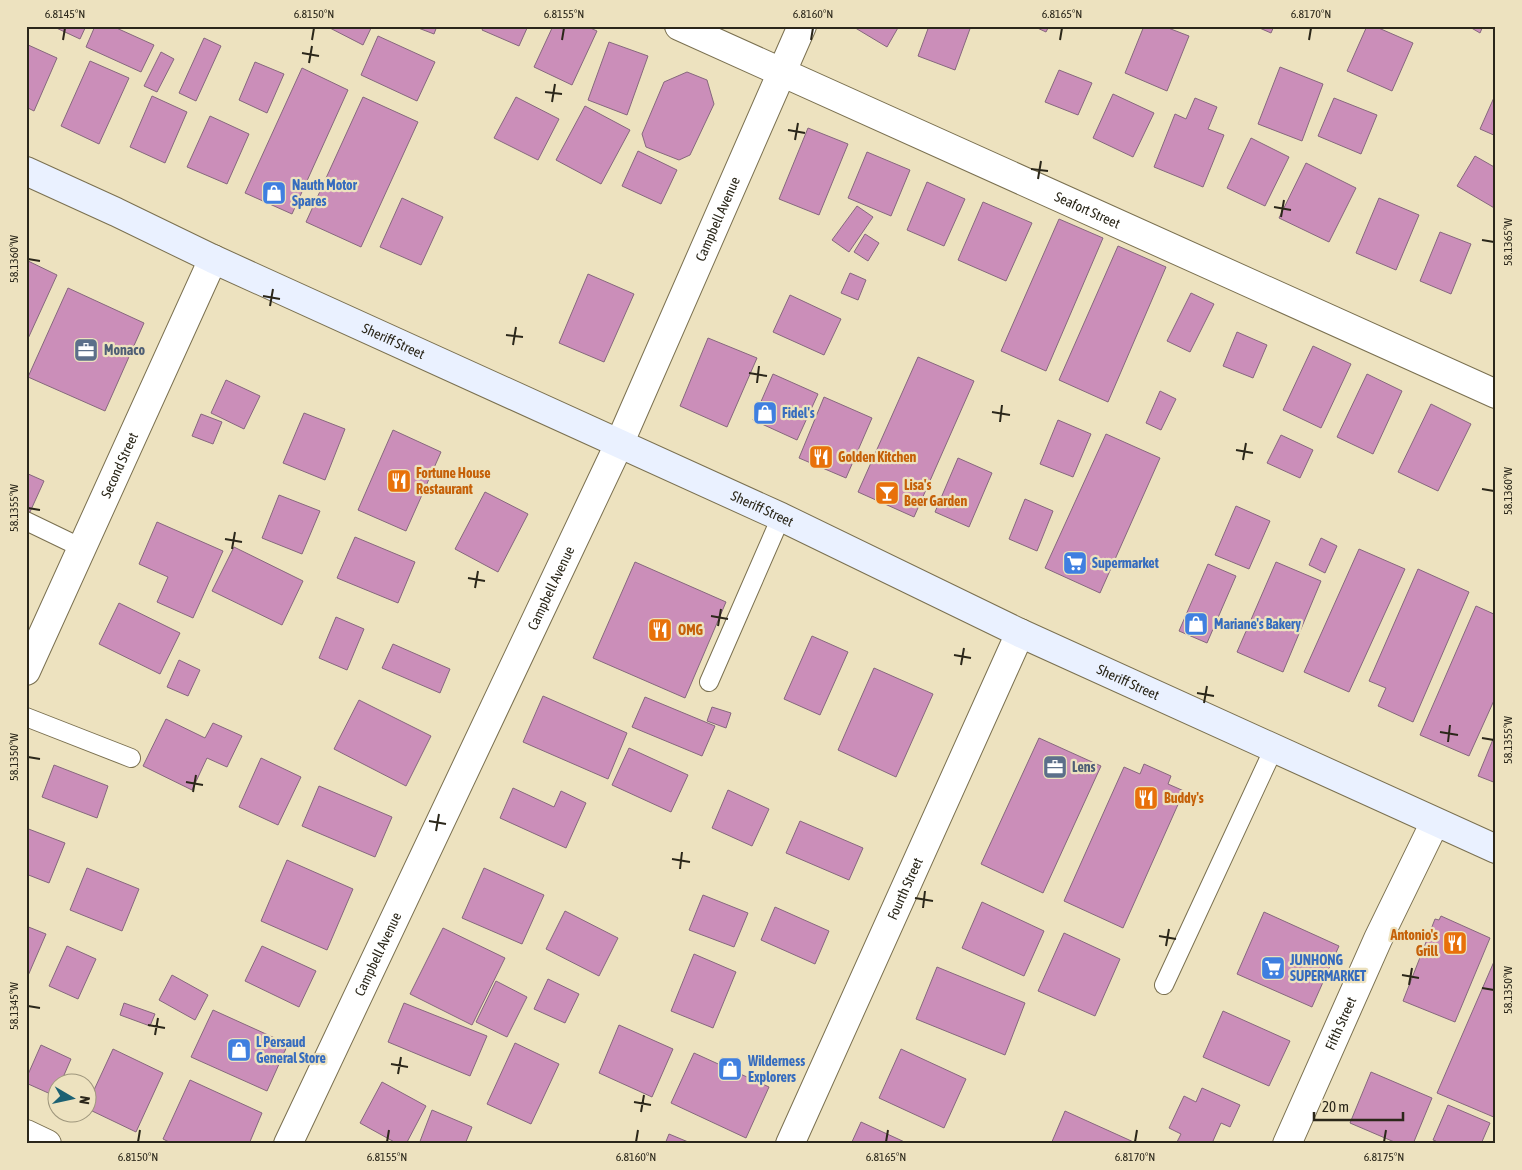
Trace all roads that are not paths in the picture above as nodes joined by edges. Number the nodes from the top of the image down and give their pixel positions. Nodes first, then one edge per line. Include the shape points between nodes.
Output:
1 (679, 26) edge
2 (802, 26) edge
3 (781, 73) junction
4 (26, 171) edge
5 (214, 259) junction
6 (1496, 394) edge
7 (620, 442) junction
8 (781, 517) junction
9 (26, 521) edge
10 (82, 548) junction
11 (1020, 633) junction
12 (26, 671) edge
13 (709, 682) dead end
14 (26, 717) edge
15 (1274, 748) junction
16 (131, 758) dead end
17 (1435, 822) junction
18 (1496, 849) edge
19 (1164, 985) dead end
20 (26, 1134) edge
21 (47, 1144) edge
22 (288, 1144) edge
23 (790, 1144) edge
24 (1287, 1144) edge

1 - 3 street, Seafort Street
2 - 3 street, Campbell Avenue
3 - 6 street, Seafort Street
3 - 7 street, Campbell Avenue
4 - 5 main road, Sheriff Street
5 - 7 main road, Sheriff Street
5 - 10 street, Second Street
7 - 8 main road, Sheriff Street
7 - 22 street, Campbell Avenue
8 - 11 main road, Sheriff Street
8 - 13 lane
9 - 10 lane
10 - 12 street, Second Street
11 - 15 main road, Sheriff Street
11 - 23 street, Fourth Street
14 - 16 lane
15 - 17 main road, Sheriff Street
15 - 19 lane
17 - 18 main road, Sheriff Street
17 - 24 street, Fifth Street via 1378,939
20 - 21 street

